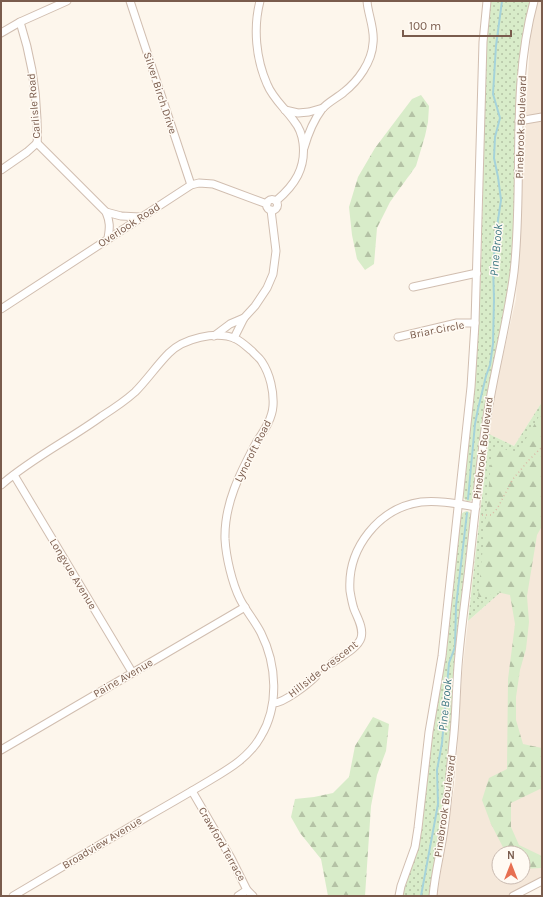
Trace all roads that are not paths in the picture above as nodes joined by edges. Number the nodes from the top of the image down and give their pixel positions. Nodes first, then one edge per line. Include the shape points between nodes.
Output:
1 (67, 1) edge
2 (130, 1) edge
3 (260, 1) edge
4 (367, 1) edge
5 (487, 1) edge
6 (534, 1) edge
7 (20, 22) junction
8 (1, 33) edge
9 (323, 108) junction
10 (285, 110) junction
11 (542, 117) edge
12 (519, 121) junction
13 (37, 143) junction
14 (304, 150) junction
15 (1, 170) edge
16 (191, 185) junction
17 (276, 201) junction
18 (267, 204) junction
19 (272, 210) junction
20 (106, 212) junction
21 (141, 217) junction
22 (108, 238) junction
23 (477, 273) junction
24 (412, 287) dead end
25 (1, 309) edge
26 (244, 318) junction
27 (475, 323) junction
28 (214, 336) junction
29 (398, 337) dead end
30 (234, 338) junction
31 (14, 475) junction
32 (1, 485) edge
33 (458, 504) junction
34 (476, 506) junction
35 (245, 606) junction
36 (332, 663) road end
37 (132, 672) junction
38 (316, 676) road end
39 (273, 703) junction
40 (1, 750) edge
41 (192, 791) junction
42 (542, 881) edge
43 (248, 890) junction
44 (13, 896) edge
45 (238, 896) edge
46 (253, 896) edge
47 (399, 896) edge
48 (432, 896) edge
49 (513, 896) edge

1 - 7 street
2 - 16 street, Silver Birch Drive
3 - 10 street via 255,30 261,66 267,84
4 - 9 street via 373,37 370,57 356,80
5 - 23 street, Pinebrook Boulevard via 482,54
6 - 12 street, Pinebrook Boulevard via 525,42
7 - 8 street
7 - 13 street, Carlisle Road via 35,92
9 - 10 street via 298,113
9 - 14 street via 309,131
10 - 14 street via 297,126
11 - 12 street
12 - 34 street, Pinebrook Boulevard via 514,272 486,421
13 - 15 street
13 - 20 street, Carlisle Road
14 - 17 street via 297,177
16 - 18 street, Overlook Road via 212,184
16 - 21 street, Overlook Road
17 - 18 street via 273,199
17 - 19 street via 277,207
18 - 19 street via 268,209
19 - 26 street via 276,251 273,274 267,288
20 - 21 street
20 - 22 street via 110,226
21 - 22 street, Overlook Road
22 - 25 street, Overlook Road
23 - 24 street
23 - 27 street, Pinebrook Boulevard
26 - 28 street via 230,324
26 - 30 street
27 - 29 street, Briar Circle via 457,323
27 - 33 street, Pinebrook Boulevard via 472,387
28 - 30 street, Lyncroft Road
28 - 31 street, Lyncroft Road via 196,339 179,346 169,353 128,397
30 - 35 street, Lyncroft Road via 262,360 269,375 273,405 271,417 235,485 226,526 227,557 240,600
31 - 32 street, Lyncroft Road
31 - 37 street, Longvue Avenue
33 - 34 street, Hillside Crescent
33 - 36 street, Hillside Crescent via 423,502 408,505 383,517 371,530 356,554 351,571 352,601 361,629 361,639
33 - 47 street, Pinebrook Boulevard via 442,656 430,724 417,837
34 - 48 street, Pinebrook Boulevard via 459,654 448,797
35 - 37 street, Paine Avenue
35 - 39 street, Lyncroft Road via 263,636 270,656
37 - 40 street, Paine Avenue
38 - 39 street, Hillside Crescent via 277,704
39 - 41 street, Lyncroft Road via 268,724 252,749 233,766
41 - 43 street, Crawford Terrace
41 - 44 street, Broadview Avenue
42 - 49 street
43 - 45 street
43 - 46 street, Crawford Terrace

